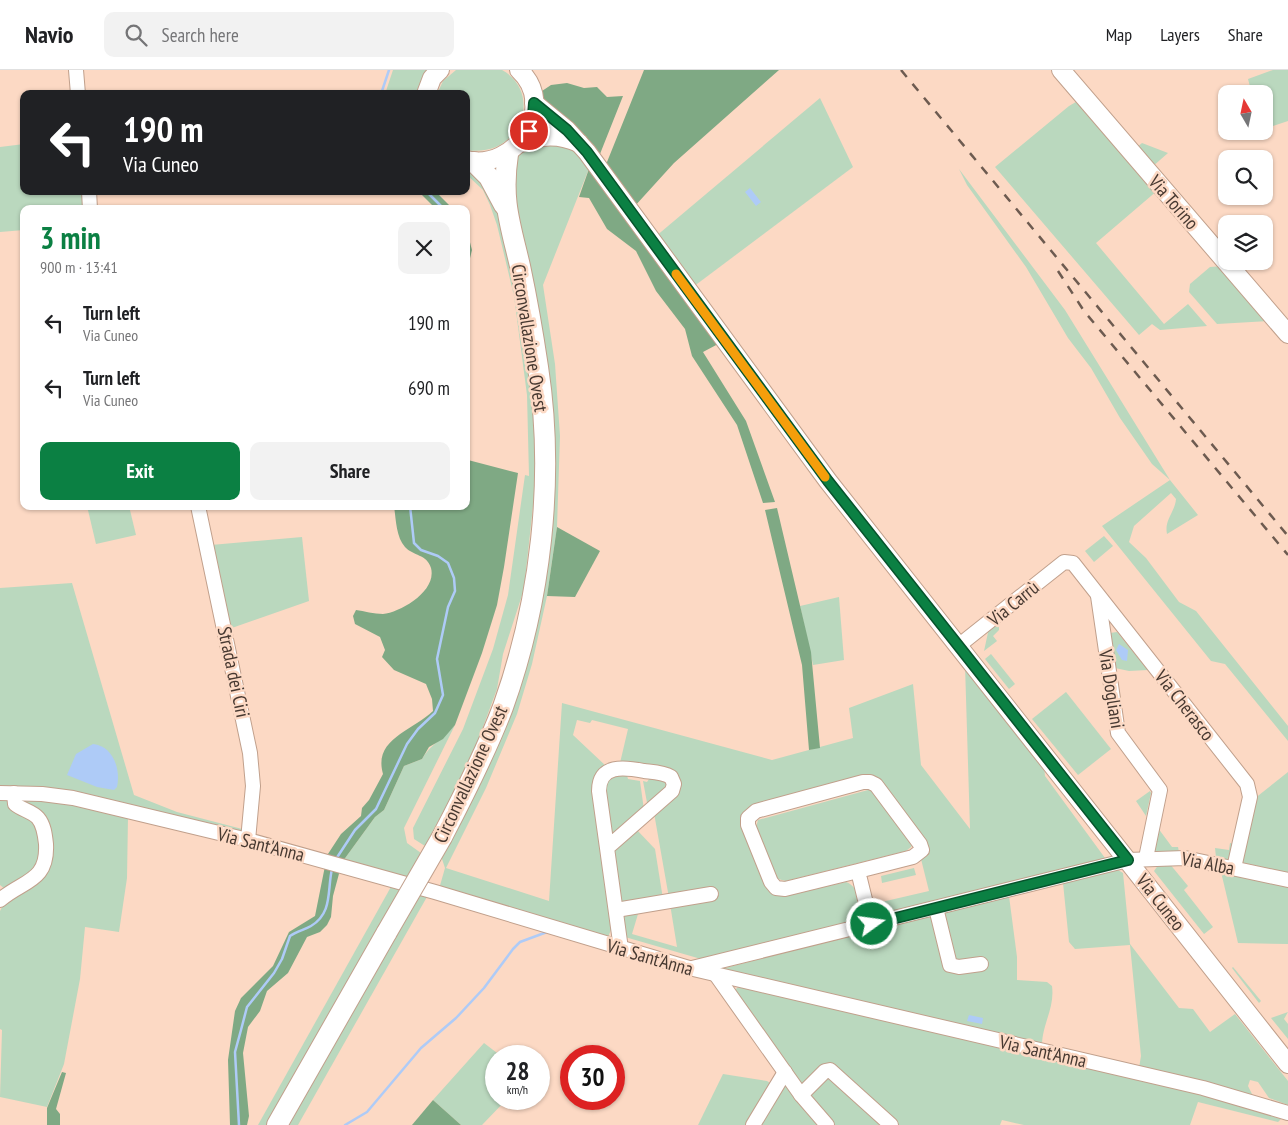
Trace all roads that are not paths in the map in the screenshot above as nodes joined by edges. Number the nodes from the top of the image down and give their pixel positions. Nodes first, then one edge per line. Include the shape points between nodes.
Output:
1 (76, 70) edge
2 (440, 70) edge
3 (519, 70) edge
4 (1061, 70) edge
5 (78, 90) edge
6 (428, 90) edge
7 (534, 103) junction
8 (579, 143) junction
9 (515, 148) junction
10 (470, 161) edge
11 (506, 209) junction
12 (1288, 334) edge
13 (199, 510) edge
14 (1069, 561) joint
15 (1098, 595) junction
16 (958, 647) junction
17 (7, 793) edge
18 (248, 840) junction
19 (607, 848) junction
20 (1146, 858) junction
21 (1128, 860) junction
22 (1234, 868) junction
23 (858, 870) junction
24 (1288, 880) edge
25 (711, 894) dead end
26 (0, 900) edge
27 (936, 908) junction
28 (616, 910) junction
29 (872, 924) junction
30 (621, 949) junction
31 (981, 964) dead end
32 (689, 968) junction
33 (716, 975) junction
34 (1288, 1064) edge
35 (785, 1072) junction
36 (801, 1095) junction
37 (1288, 1113) edge
38 (277, 1125) edge
39 (753, 1125) edge
40 (827, 1125) edge
41 (891, 1125) edge

1 - 5 street
2 - 6 main road via 432,78
3 - 7 main road via 530,87
4 - 12 main road, Via Torino
7 - 8 main road, Via Cuneo
7 - 9 main road via 529,131
8 - 9 main road via 550,135
8 - 16 main road, Via Cuneo via 828,481
9 - 10 main road via 492,161
9 - 11 highway via 505,177
10 - 11 highway via 488,177
11 - 38 highway, Circonvallazione Ovest, bridge via 534,335 542,397 544,456 540,538 528,614 503,706 468,787
13 - 18 street, Strada dei Ciri via 250,753 253,786
14 - 15 street, Via Cherasco
14 - 16 street, Via Carrù
15 - 20 street, Via Dogliani via 1118,733 1160,790
15 - 22 street, Via Cherasco via 1247,784 1250,797
16 - 21 main road, Via Cuneo
17 - 18 street, Via Sant'Anna via 74,798
17 - 26 street, Via Sant'Anna via 18,807 41,822 46,841 46,861 38,874
18 - 30 street, Via Sant'Anna
19 - 19 street via 672,791 671,777 622,767 606,773 598,791
19 - 28 street
20 - 21 street, Via Alba
20 - 22 street, Via Alba via 1178,857
21 - 27 street, Via Alba
21 - 34 main road, Via Cuneo
22 - 24 street, Via Alba
23 - 23 street via 916,856 922,850 873,783 863,782 756,811 748,818 748,825 776,888 785,889
23 - 29 street
25 - 28 street
27 - 29 street, Via Alba
27 - 31 street via 950,965
28 - 30 street
29 - 32 street, Via Alba
30 - 32 street, Via Sant'Anna
32 - 33 street, Via Sant'Anna
33 - 35 street
33 - 37 street, Via Sant'Anna via 1203,1088
35 - 36 street
35 - 39 street
36 - 40 street
36 - 41 street via 825,1070 830,1070

